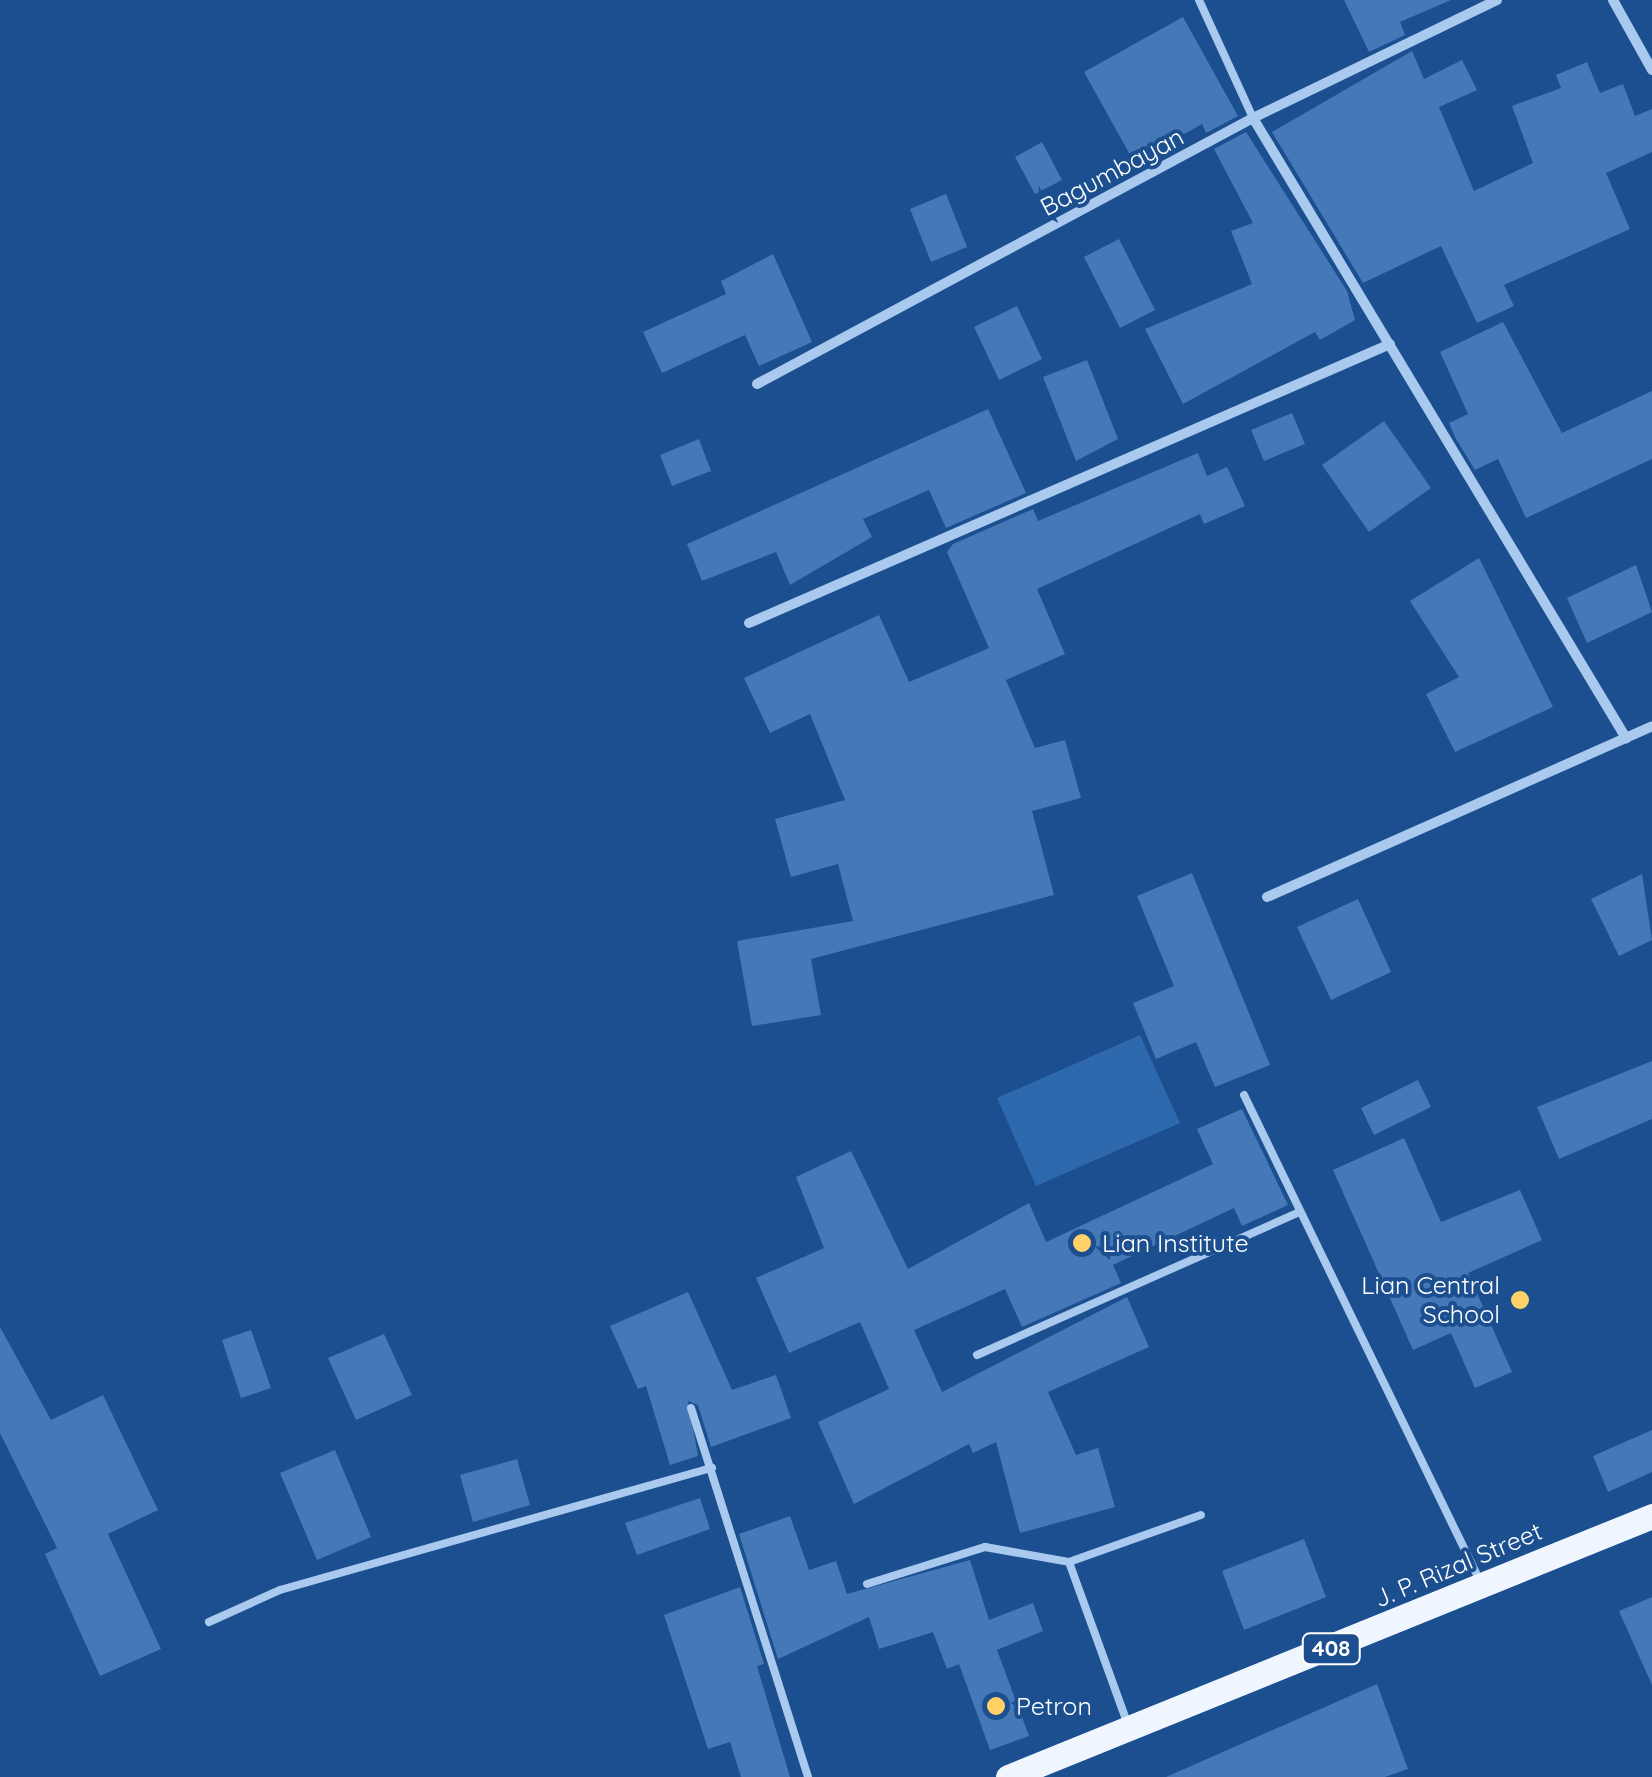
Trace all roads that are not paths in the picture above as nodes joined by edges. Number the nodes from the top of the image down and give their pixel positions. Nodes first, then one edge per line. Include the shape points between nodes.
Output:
1 (1198, 0) edge
2 (1496, 0) edge
3 (1613, 0) edge
4 (1652, 70) edge
5 (1254, 118) junction
6 (1390, 344) junction
7 (757, 384) dead end
8 (749, 623) dead end
9 (1652, 726) edge
10 (1626, 738) junction
11 (1267, 898) dead end
12 (1244, 1095) dead end
13 (1298, 1213) junction
14 (977, 1355) dead end
15 (691, 1408) dead end
16 (712, 1468) junction
17 (1201, 1514) dead end
18 (1652, 1516) edge
19 (1068, 1562) junction
20 (867, 1584) dead end
21 (1483, 1587) junction
22 (209, 1622) dead end
23 (1130, 1728) junction
24 (808, 1777) edge
25 (1008, 1777) edge

1 - 5 lane
2 - 5 street, Bagumbayan
3 - 4 street
5 - 6 street
5 - 7 street, Bagumbayan
6 - 8 street
6 - 10 street
9 - 10 street
10 - 11 street
12 - 13 lane
13 - 14 lane
13 - 21 lane
15 - 16 lane
16 - 22 lane via 280,1590
16 - 24 lane
17 - 19 lane
18 - 21 main road, J. P. Rizal Street / 408
19 - 20 lane via 985,1547
19 - 23 lane
21 - 23 main road, J. P. Rizal Street / 408
23 - 25 main road, J. P. Rizal Street / 408

